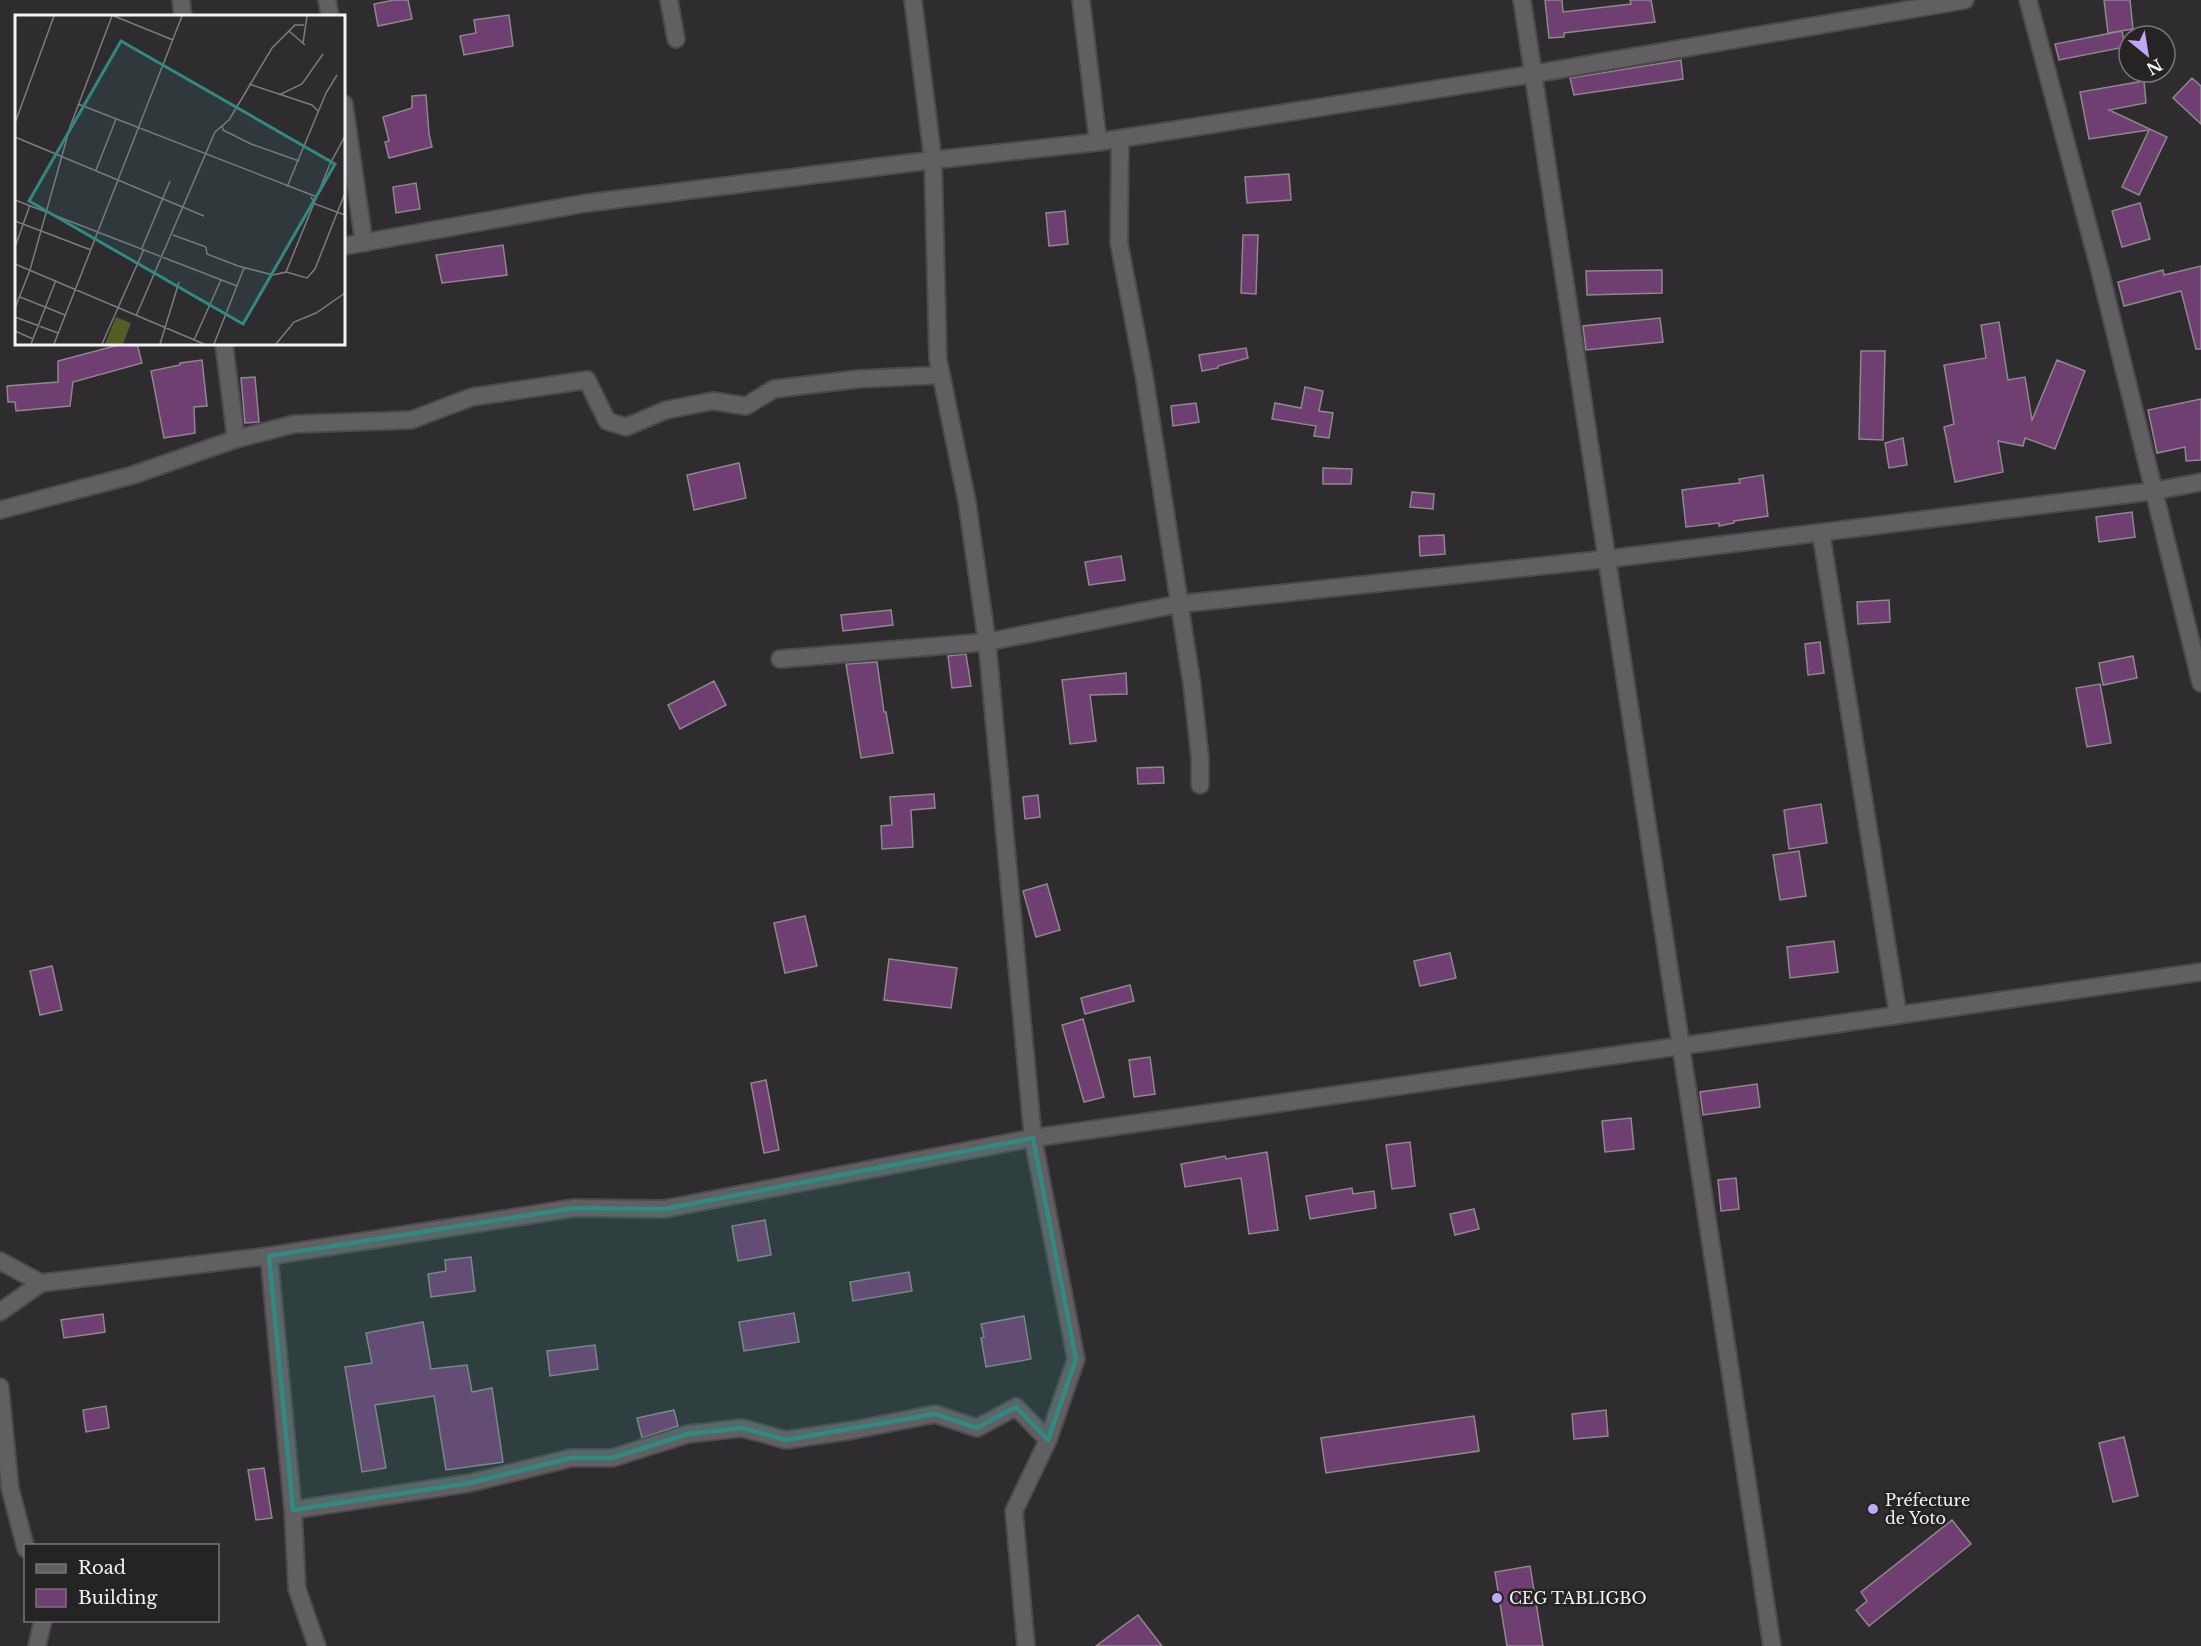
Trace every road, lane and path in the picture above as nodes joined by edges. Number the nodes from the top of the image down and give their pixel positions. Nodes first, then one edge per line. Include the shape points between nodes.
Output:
1 (181, 0) edge
2 (327, 0) edge
3 (669, 0) edge
4 (913, 0) edge
5 (1081, 0) edge
6 (1522, 0) edge
7 (1965, 0) edge
8 (2028, 0) edge
9 (183, 15) edge
10 (330, 15) edge
11 (676, 39) dead end
12 (1533, 74) junction
13 (345, 111) edge
14 (1120, 139) junction
15 (1098, 142) junction
16 (933, 160) junction
17 (364, 243) junction
18 (345, 246) edge
19 (224, 345) edge
20 (941, 375) junction
21 (236, 439) junction
22 (2201, 482) edge
23 (2154, 491) junction
24 (0, 510) edge
25 (1821, 533) junction
26 (1607, 559) junction
27 (1179, 604) junction
28 (987, 642) junction
29 (780, 658) dead end
30 (2201, 683) edge
31 (1200, 784) dead end
32 (2201, 972) edge
33 (1898, 1015) junction
34 (1681, 1047) junction
35 (1033, 1138) junction
36 (269, 1256) junction
37 (0, 1262) edge
38 (41, 1283) junction
39 (0, 1312) edge
40 (0, 1387) edge
41 (1048, 1440) junction
42 (293, 1510) junction
43 (24, 1544) edge
44 (44, 1622) edge
45 (37, 1646) edge
46 (317, 1646) edge
47 (1026, 1646) edge
48 (1772, 1646) edge

1 - 9 street
2 - 10 street
3 - 11 street
4 - 16 street
5 - 15 street
6 - 12 street
7 - 12 street
8 - 23 street
12 - 14 street
12 - 26 street
13 - 17 street
14 - 15 street
14 - 27 street via 1119,243 1144,375
15 - 16 street
16 - 17 street via 587,204
16 - 20 street
17 - 18 street
19 - 21 street
20 - 21 street via 774,389 746,406 713,401 666,410 626,427 607,421 587,380 472,397 411,420 294,424
20 - 28 street via 968,502
21 - 24 street via 133,475
22 - 23 street
23 - 25 street
23 - 30 street
25 - 26 street
25 - 33 street
26 - 27 street
26 - 34 street
27 - 28 street
27 - 31 street via 1192,685
28 - 29 street
28 - 35 street
32 - 33 street
33 - 34 street
34 - 35 street
34 - 48 street
35 - 36 street via 664,1209 574,1208
35 - 41 street via 1076,1359
36 - 38 street
36 - 42 street
37 - 38 street
38 - 39 street
40 - 43 street via 10,1488
41 - 42 street via 1016,1407 977,1428 935,1414 786,1440 742,1428 688,1434 612,1458 571,1458 470,1483
41 - 47 street via 1014,1511
42 - 46 street via 297,1589
44 - 45 street

